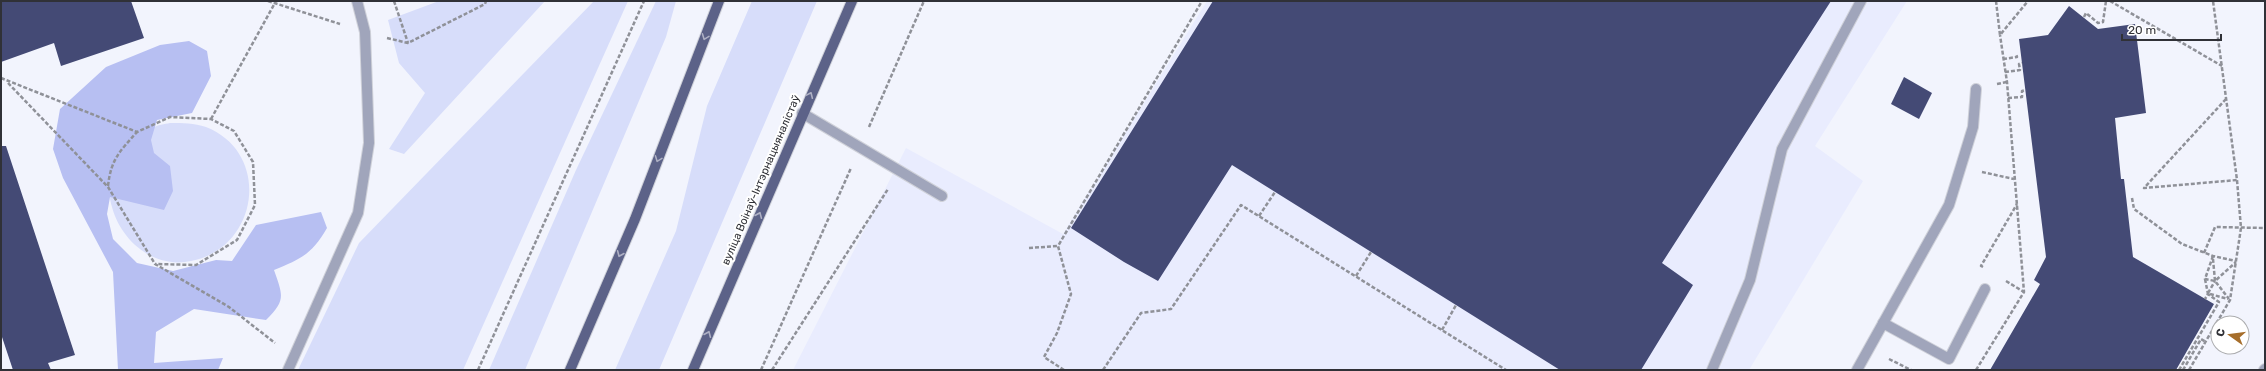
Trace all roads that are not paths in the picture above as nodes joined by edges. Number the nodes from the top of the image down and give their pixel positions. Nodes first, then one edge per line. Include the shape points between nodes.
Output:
1 (357, 1) edge
2 (719, 1) edge
3 (852, 1) edge
4 (1861, 1) edge
5 (1976, 89) dead end
6 (802, 113) junction
7 (942, 196) dead end
8 (1984, 289) dead end
9 (1884, 322) junction
10 (288, 370) edge
11 (570, 370) edge
12 (693, 370) edge
13 (1712, 370) edge
14 (1857, 370) edge

1 - 10 lane via 365,32 369,143 358,213
2 -> 11 main road via 635,219
6 -> 3 main road, вуліца Воінаў-Інтэрнацыяналістаў
4 - 13 lane via 1782,149 1750,280
5 - 9 lane via 1973,127 1949,204
6 - 7 lane
12 -> 6 main road, вуліца Воінаў-Інтэрнацыяналістаў
8 - 9 lane via 1949,359
9 - 14 lane

